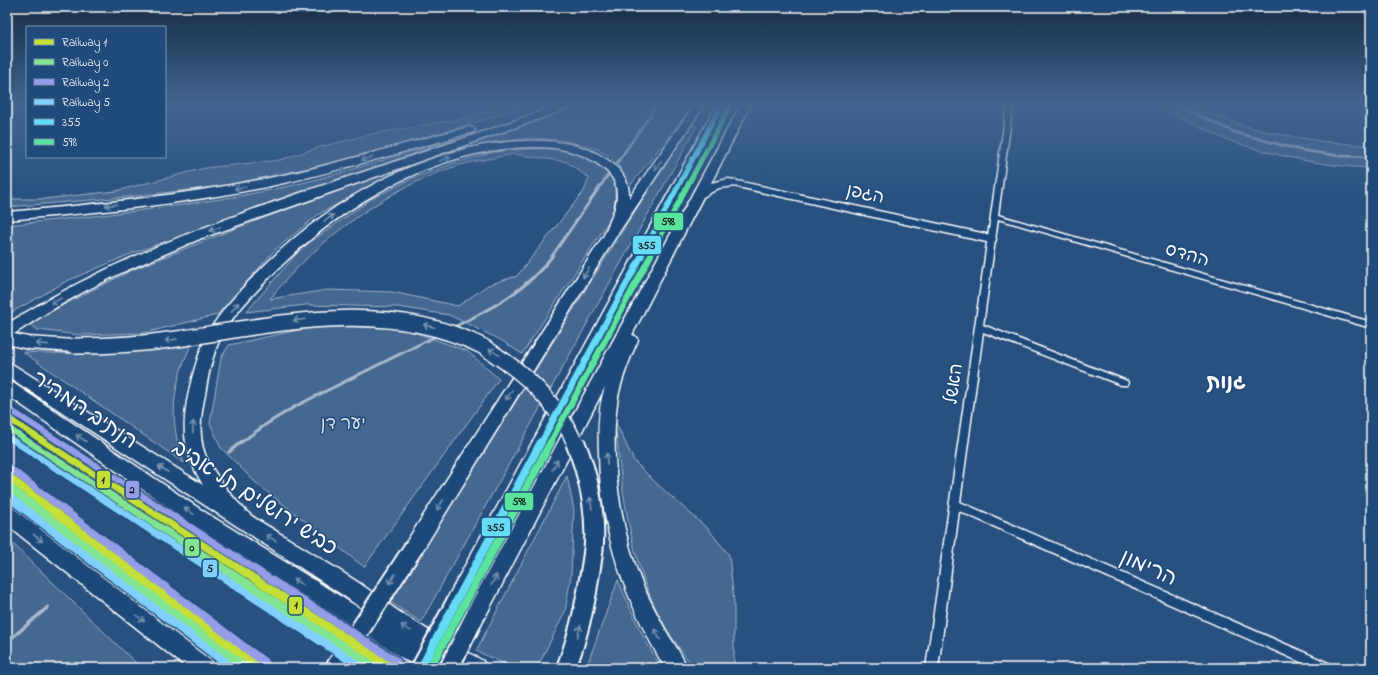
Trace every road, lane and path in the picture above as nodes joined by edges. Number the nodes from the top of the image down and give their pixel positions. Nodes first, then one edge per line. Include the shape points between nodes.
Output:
1 (449, 136) edge
2 (482, 136) edge
3 (678, 136) edge
4 (705, 136) edge
5 (729, 136) edge
6 (1006, 136) edge
7 (714, 164) junction
8 (732, 183) junction
9 (699, 194) junction
10 (7, 216) edge
11 (994, 216) junction
12 (610, 235) junction
13 (991, 239) junction
14 (666, 254) junction
15 (1371, 325) edge
16 (979, 327) junction
17 (7, 331) edge
18 (7, 338) edge
19 (7, 368) edge
20 (1124, 383) dead end
21 (7, 387) edge
22 (954, 504) junction
23 (7, 514) edge
24 (243, 521) junction
25 (204, 668) edge
26 (335, 668) edge
27 (421, 668) edge
28 (437, 668) edge
29 (449, 668) edge
30 (476, 668) edge
31 (566, 668) edge
32 (677, 668) edge
33 (932, 668) edge
34 (1327, 668) edge

1 -> 10 highway via 344,165 270,182 202,194 71,211
2 -> 17 highway via 228,224 127,264 90,282
3 -> 12 highway
4 - 27 highway, bridge
5 - 7 highway
6 - 11 street, האשל
7 - 8 highway via 720,176
7 - 9 highway
8 - 9 highway via 713,186
8 - 13 street, הגפן
9 - 14 highway
11 - 13 street, האשל
11 - 15 street, ההדס
24 -> 12 highway via 203,470 194,448 196,398 204,366 210,345 240,300 287,251 324,220 402,176 449,157 508,146 555,145 580,149 593,155 618,176 624,195
12 -> 26 highway, bridge
13 - 16 street, האשל
29 -> 14 highway, bridge
32 -> 14 highway via 646,614 622,553 611,505 607,458 611,396 626,349
16 - 20 street
16 - 22 street, האשל
31 -> 18 highway, bridge via 584,613 592,555 594,532 586,474 576,442 552,403 533,382 498,354 454,333 418,323 351,317 292,321 141,344 75,346 28,343
24 -> 19 highway, כביש ירושלים תל אביב
28 -> 21 highway, הנתיב המהיר via 197,517
22 - 33 street, האשל
22 - 34 street, הרימון
23 -> 25 highway
30 -> 24 highway, כביש ירושלים תל אביב via 403,626 351,589

